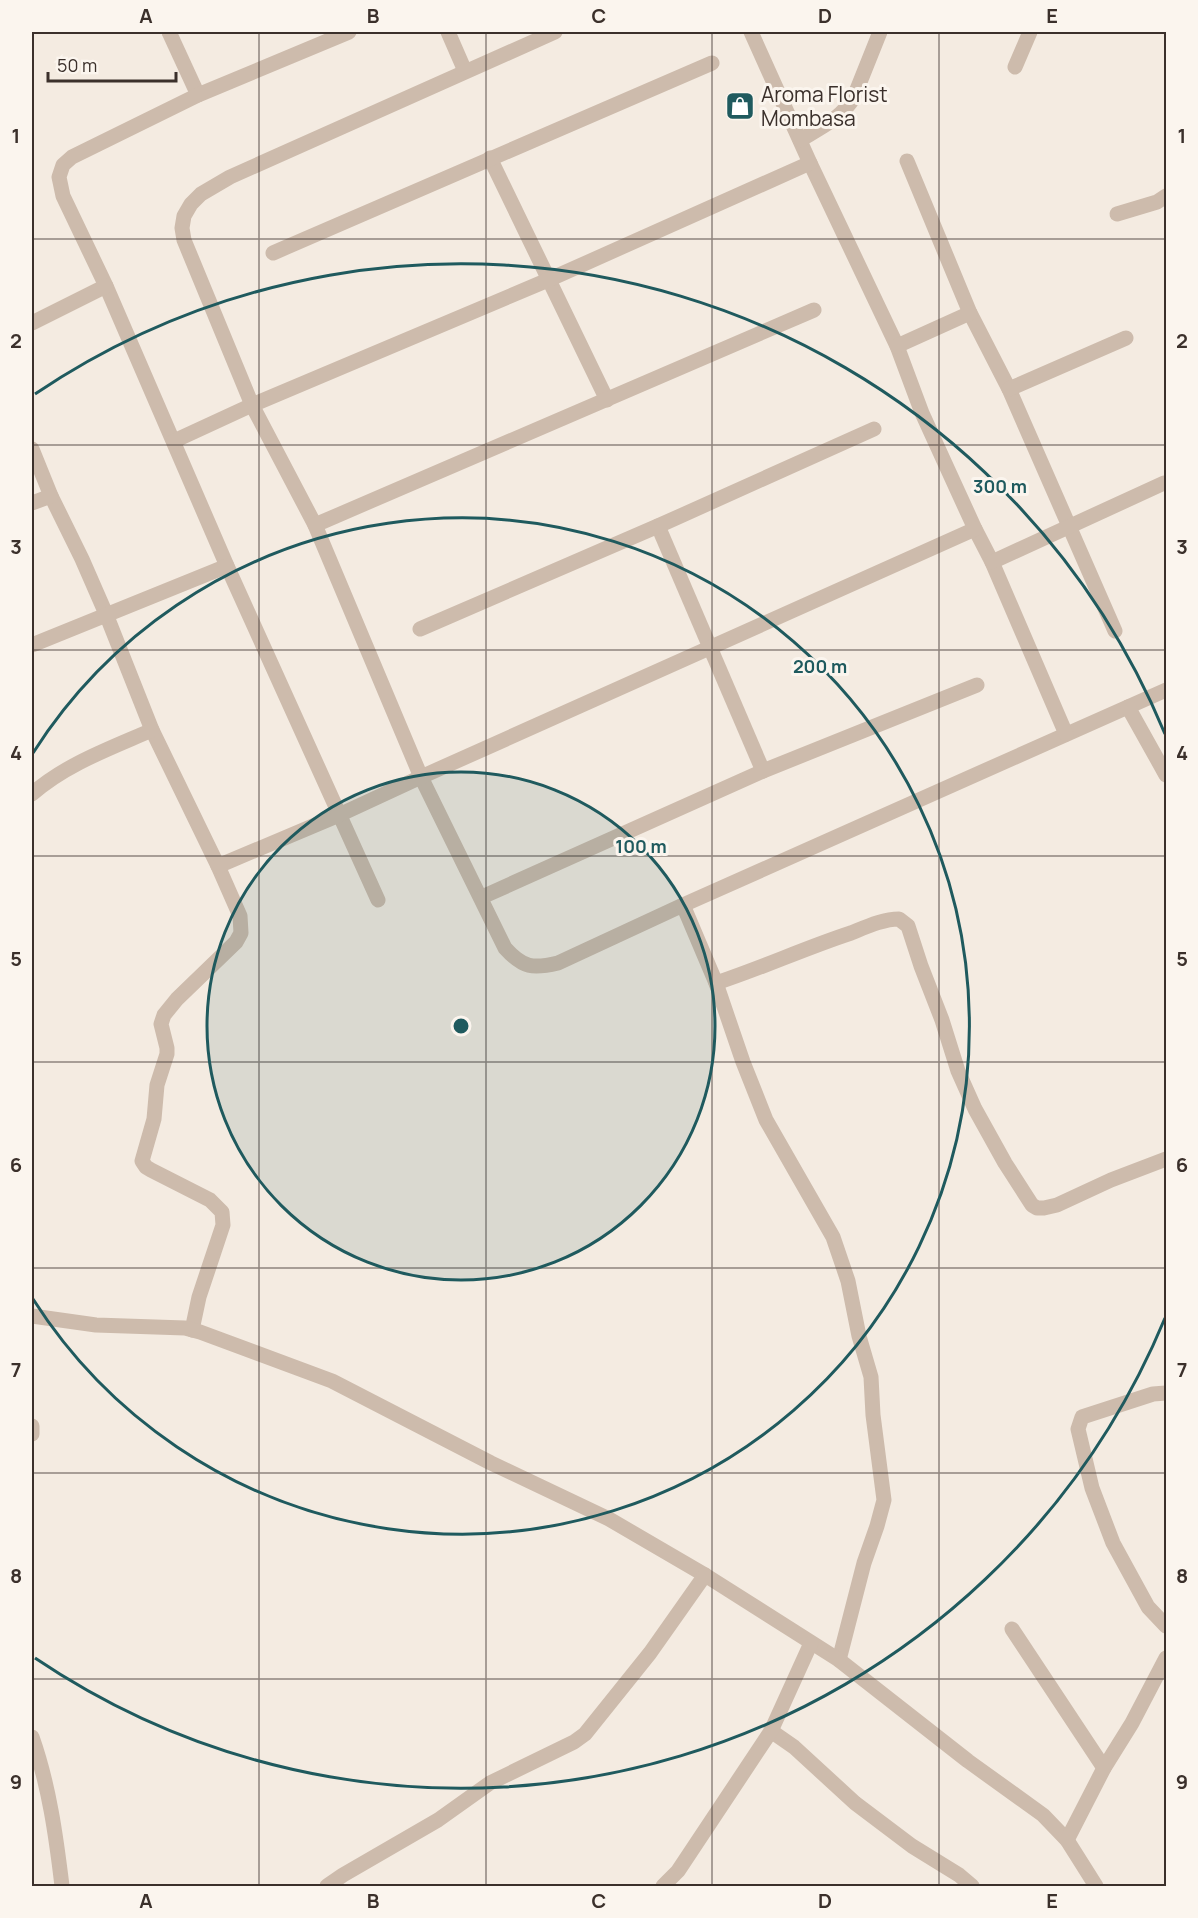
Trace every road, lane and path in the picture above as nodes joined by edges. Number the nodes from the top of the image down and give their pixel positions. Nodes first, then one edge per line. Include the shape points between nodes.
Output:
1 (169, 32) edge
2 (349, 32) edge
3 (448, 32) edge
4 (555, 32) edge
5 (751, 32) edge
6 (880, 32) edge
7 (1030, 32) edge
8 (712, 63) dead end
9 (1015, 68) dead end
10 (465, 71) junction
11 (198, 95) junction
12 (800, 140) junction
13 (490, 158) junction
14 (907, 161) dead end
15 (810, 163) junction
16 (1167, 196) edge
17 (1117, 214) dead end
18 (273, 253) dead end
19 (549, 280) junction
20 (106, 286) junction
21 (814, 310) dead end
22 (970, 313) junction
23 (32, 323) edge
24 (1126, 338) dead end
25 (897, 346) junction
26 (1008, 389) junction
27 (607, 400) junction
28 (252, 405) junction
29 (874, 429) dead end
30 (174, 441) junction
31 (32, 449) edge
32 (1164, 483) dead end
33 (51, 496) junction
34 (32, 503) edge
35 (315, 525) junction
36 (658, 526) junction
37 (1070, 526) junction
38 (975, 529) junction
39 (992, 562) junction
40 (227, 566) junction
41 (106, 614) junction
42 (420, 629) dead end
43 (1115, 631) dead end
44 (32, 645) edge
45 (711, 647) junction
46 (977, 685) dead end
47 (1167, 690) edge
48 (1128, 707) junction
49 (152, 730) junction
50 (1066, 734) junction
51 (763, 771) junction
52 (1167, 775) edge
53 (421, 777) junction
54 (32, 794) edge
55 (339, 816) junction
56 (218, 866) junction
57 (482, 897) junction
58 (378, 900) dead end
59 (683, 905) junction
60 (716, 984) junction
61 (1167, 1160) edge
62 (32, 1316) edge
63 (192, 1330) junction
64 (1167, 1393) edge
65 (32, 1426) edge
66 (32, 1434) edge
67 (705, 1575) junction
68 (1167, 1626) edge
69 (1012, 1629) dead end
70 (811, 1642) junction
71 (1167, 1658) edge
72 (839, 1660) junction
73 (771, 1731) junction
74 (32, 1737) edge
75 (1104, 1768) junction
76 (1067, 1840) junction
77 (62, 1887) edge
78 (327, 1887) edge
79 (663, 1887) edge
80 (972, 1887) edge
81 (1096, 1887) edge

1 - 11 street
2 - 11 street
3 - 10 street
4 - 10 street
5 - 12 street
6 - 12 street via 849,106 830,123
7 - 9 street
8 - 13 street
10 - 28 street via 230,177 191,204 184,216 184,240
11 - 20 street via 72,156 63,165 59,177 63,196
12 - 15 street
13 - 18 street
13 - 19 street
14 - 22 street
15 - 19 street
15 - 25 street
16 - 17 street
19 - 27 street
19 - 28 street
20 - 23 street
20 - 30 street
21 - 27 street
22 - 25 street
22 - 26 street
24 - 26 street
25 - 38 street via 922,413
26 - 37 street
27 - 35 street
28 - 30 street
28 - 35 street
29 - 36 street
30 - 40 street
31 - 33 street
32 - 37 street
33 - 34 street
33 - 41 street
35 - 53 street
36 - 42 street
36 - 45 street
37 - 39 street
37 - 43 street
38 - 39 street
38 - 45 street
39 - 50 street
40 - 41 street
40 - 55 street
41 - 44 street
41 - 49 street
45 - 51 street
45 - 53 street
46 - 51 street
47 - 48 street
48 - 50 street
48 - 52 street
49 - 54 street via 54,776
49 - 56 street
50 - 59 street
51 - 57 street
53 - 55 street
53 - 57 street
55 - 56 street
55 - 58 street
56 - 63 street via 240,916 241,933 164,1016 161,1024 167,1054 142,1161 151,1170 210,1200 222,1212 223,1225
57 - 59 street via 506,948 526,966 541,967 558,963
59 - 60 street
60 - 61 street via 808,947 899,919 908,926 975,1109 1032,1205 1057,1205
60 - 72 street via 766,1120 832,1237 848,1281 871,1377 884,1500
62 - 63 street via 96,1325
63 - 67 street via 332,1382 609,1519
64 - 68 street via 1082,1417 1078,1429 1092,1488 1113,1543 1148,1607
65 - 66 street
67 - 70 street
67 - 78 street via 650,1653 574,1742 490,1784
69 - 75 street
70 - 72 street
70 - 73 street
71 - 75 street
72 - 76 street via 959,1755 1043,1815
73 - 79 street via 678,1871
73 - 80 street via 855,1803
74 - 77 street via 55,1828
75 - 76 street
76 - 81 street

